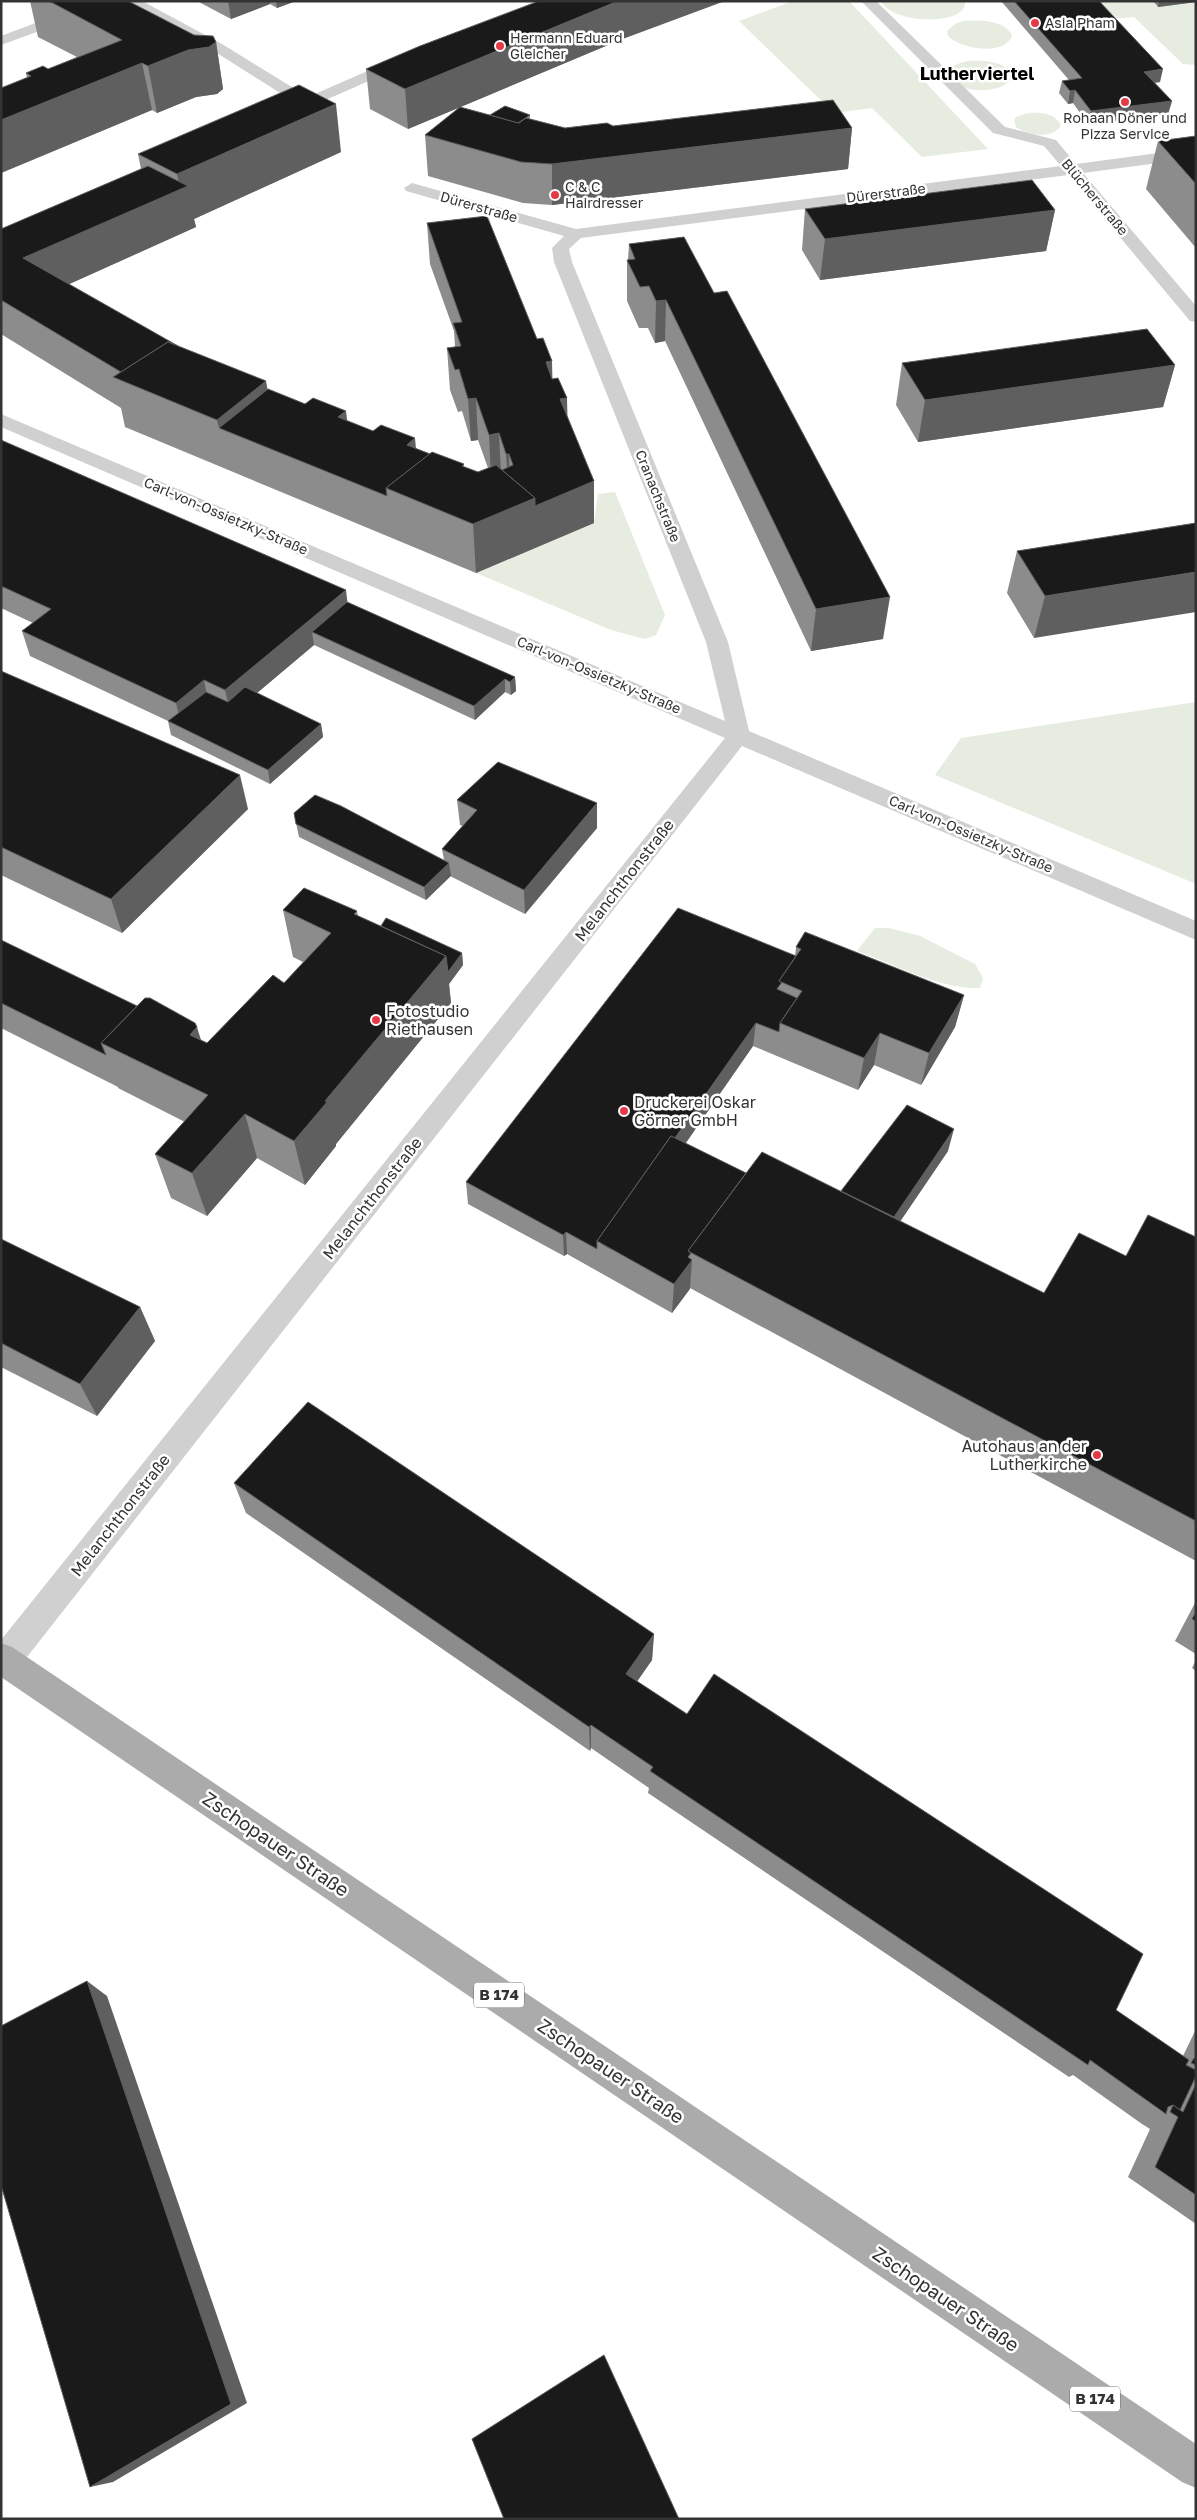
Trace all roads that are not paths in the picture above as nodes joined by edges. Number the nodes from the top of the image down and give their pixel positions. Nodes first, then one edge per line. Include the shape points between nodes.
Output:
1 (108, 1) edge
2 (131, 1) edge
3 (868, 1) edge
4 (1, 41) edge
5 (414, 56) edge
6 (307, 103) junction
7 (270, 120) edge
8 (1196, 153) edge
9 (1073, 170) junction
10 (412, 188) dead end
11 (576, 234) junction
12 (1196, 318) edge
13 (1, 420) edge
14 (739, 735) junction
15 (1196, 931) edge
16 (3, 1659) edge
17 (1196, 2468) edge

1 - 4 street
2 - 6 street via 217,46
3 - 9 street, Blücherstraße via 999,130 1050,143
5 - 6 street
6 - 7 street
8 - 9 street, Dürerstraße
9 - 11 street, Dürerstraße
9 - 12 street, Blücherstraße
10 - 11 street, Dürerstraße
11 - 14 street, Cranachstraße via 560,248 563,262 717,642
13 - 14 street, Carl-von-Ossietzky-Straße
14 - 15 street, Carl-von-Ossietzky-Straße
14 - 16 street, Melanchthonstraße
16 - 17 main road, Zschopauer Straße / B 174

